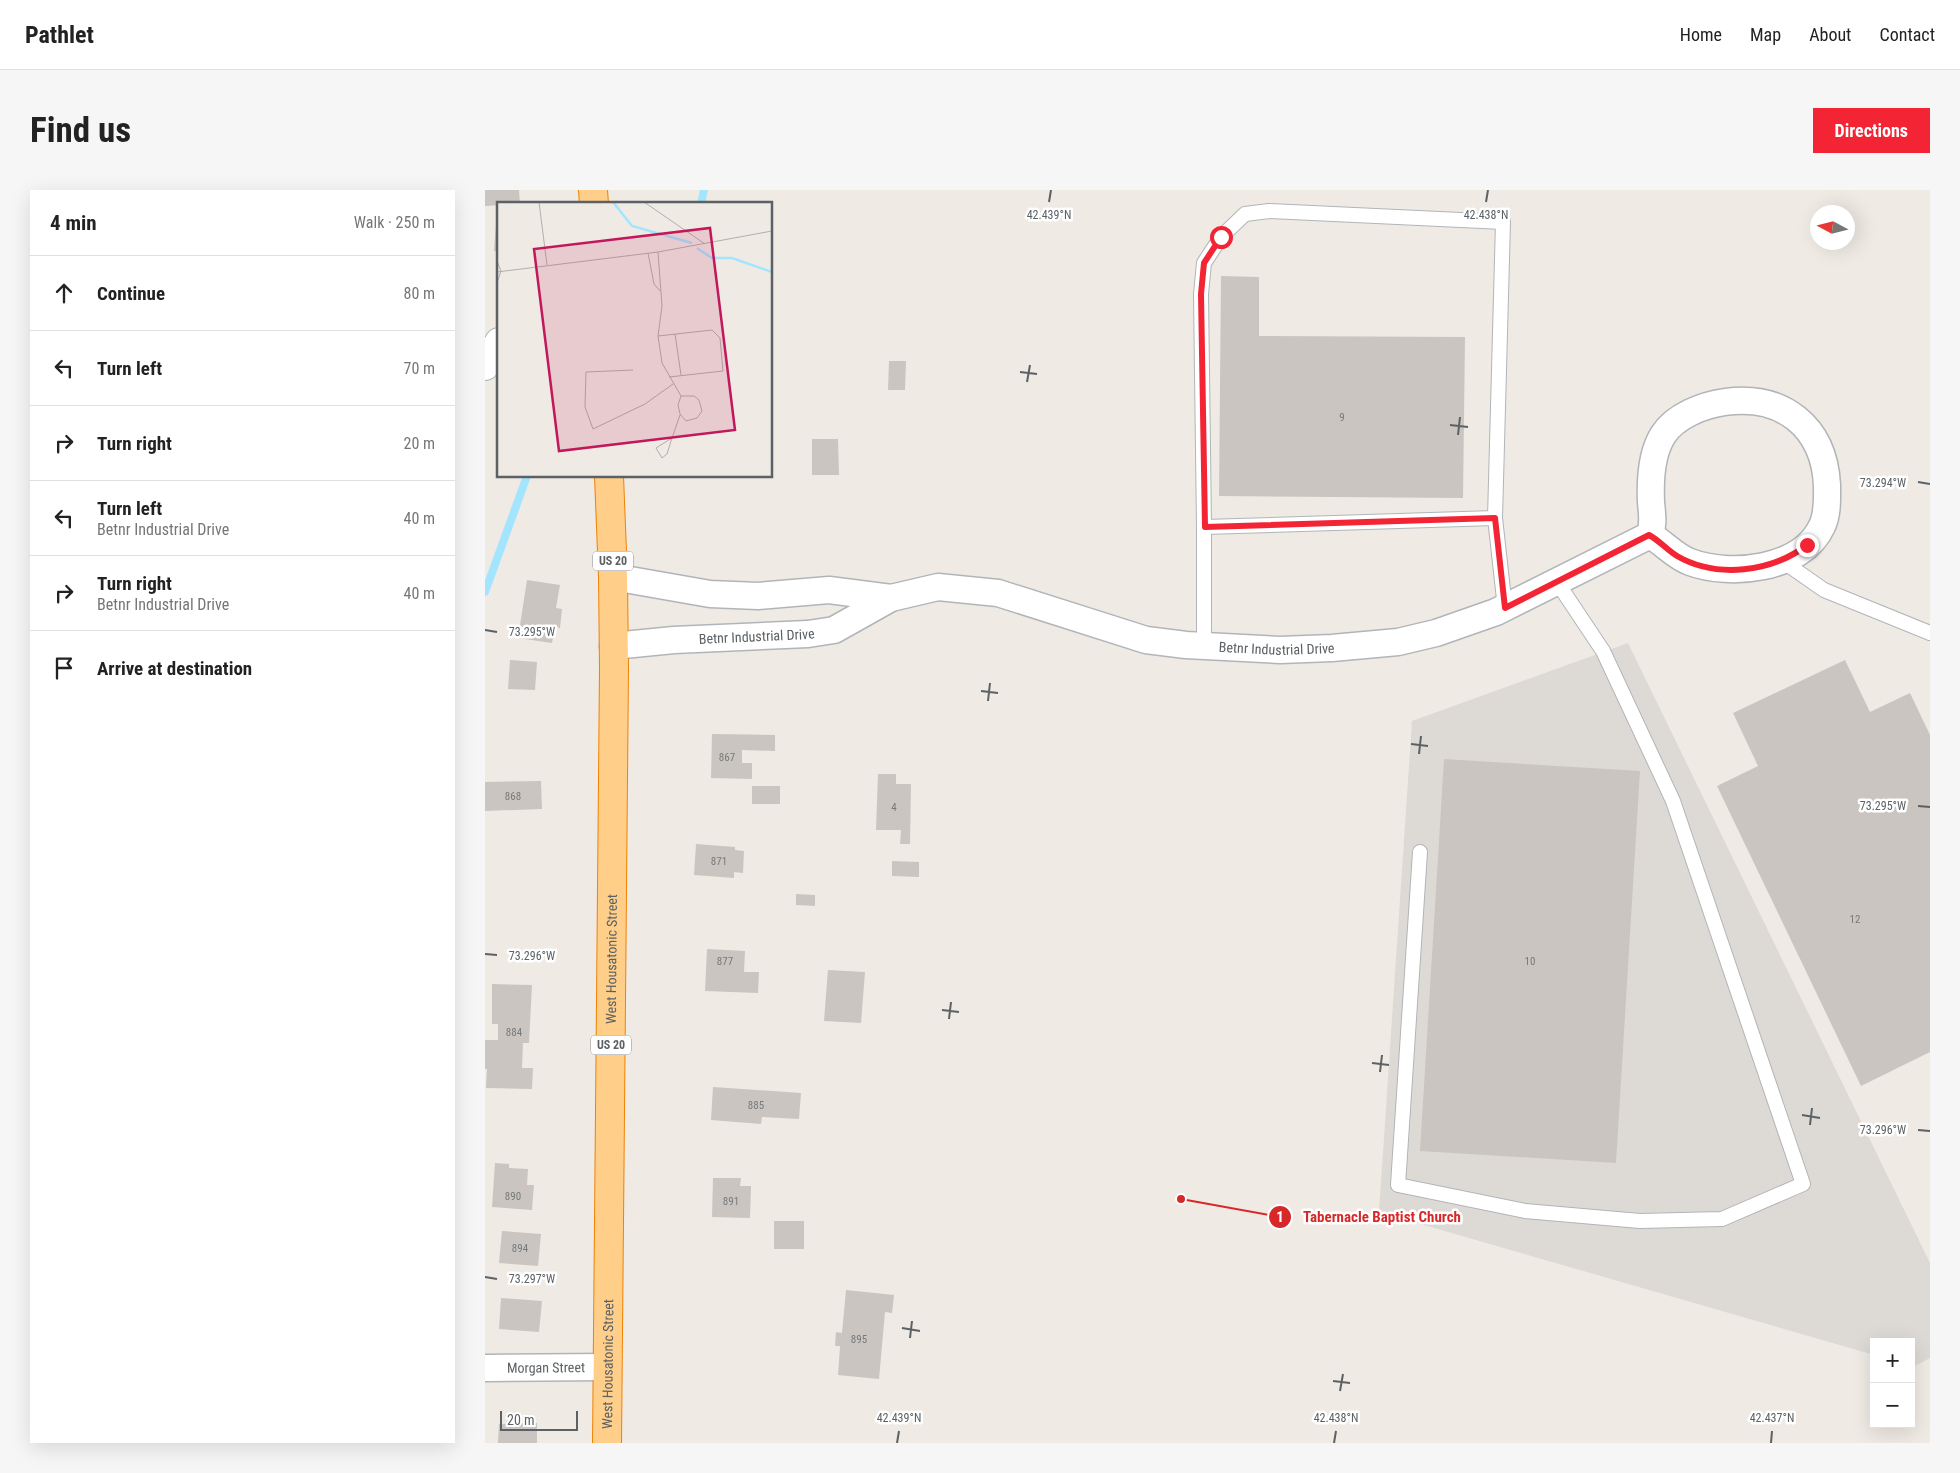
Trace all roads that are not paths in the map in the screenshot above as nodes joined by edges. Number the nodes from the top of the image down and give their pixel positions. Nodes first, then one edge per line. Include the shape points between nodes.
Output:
1 (497, 345) edge
2 (485, 366) edge
3 (609, 478) edge
4 (1495, 518) junction
5 (1205, 527) junction
6 (1649, 535) junction
7 (1781, 560) junction
8 (613, 577) junction
9 (1557, 582) junction
10 (891, 598) junction
11 (1505, 608) junction
12 (1930, 633) edge
13 (613, 646) junction
14 (1204, 646) junction
15 (1420, 852) dead end
16 (607, 1367) junction
17 (485, 1368) edge
18 (607, 1443) edge

1 - 2 street
3 - 8 highway, West Housatonic Street / US 20
4 - 5 lane
4 - 5 lane via 1503,222 1269,211 1245,214 1221,237 1204,263 1201,294
4 - 11 lane
5 - 14 lane
6 - 7 street via 1677,556 1705,566 1747,569
6 - 7 street via 1653,524 1651,480 1663,434 1687,415 1717,403 1771,404 1789,413 1811,435 1822,454 1827,481 1823,526 1807,545
6 - 9 street, Betnr Industrial Drive
7 - 12 lane via 1824,590
8 - 10 street, Betnr Industrial Drive via 710,594 758,596 829,590
8 - 13 highway, West Housatonic Street / US 20
9 - 11 street, Betnr Industrial Drive
9 - 15 lane via 1603,651 1673,801 1803,1184 1722,1219 1640,1221 1525,1211 1397,1185
10 - 13 street, Betnr Industrial Drive via 835,630
10 - 14 street, Betnr Industrial Drive via 939,587 999,593 1147,640
11 - 14 street, Betnr Industrial Drive via 1437,633 1398,642 1307,649
13 - 16 highway, West Housatonic Street / US 20
16 - 17 street, Morgan Street
16 - 18 highway, West Housatonic Street / US 20

